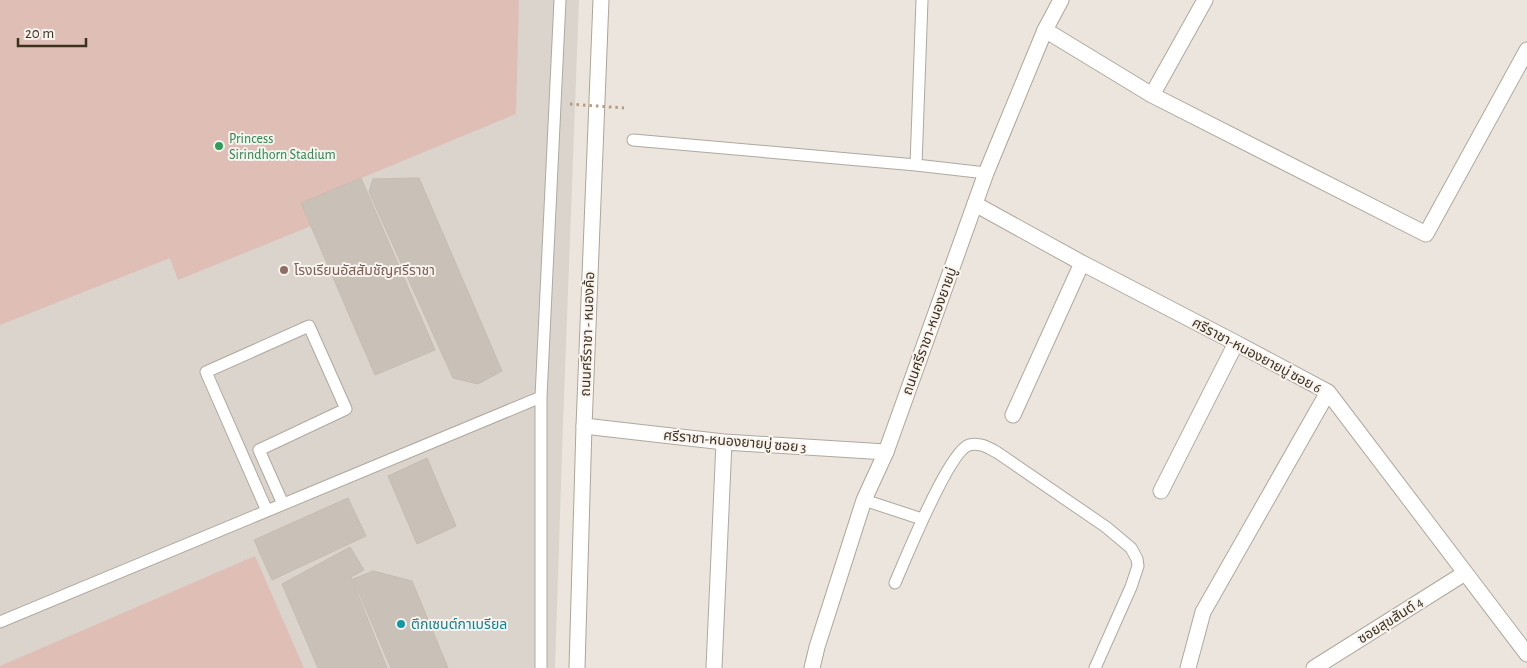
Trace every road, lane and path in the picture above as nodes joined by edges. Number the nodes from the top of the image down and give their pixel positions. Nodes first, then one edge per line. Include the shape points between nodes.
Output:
1 (560, 0) edge
2 (601, 0) edge
3 (922, 0) edge
4 (1061, 0) edge
5 (1205, 0) edge
6 (1045, 30) junction
7 (1527, 50) edge
8 (1152, 94) junction
9 (570, 104) dead end
10 (624, 108) dead end
11 (633, 140) dead end
12 (916, 165) junction
13 (986, 173) junction
14 (975, 204) junction
15 (1082, 263) junction
16 (1236, 343) junction
17 (1328, 392) junction
18 (541, 396) junction
19 (1013, 415) dead end
20 (584, 426) junction
21 (724, 442) junction
22 (886, 452) junction
23 (1161, 492) dead end
24 (864, 500) junction
25 (283, 504) junction
26 (267, 511) junction
27 (922, 519) junction
28 (1465, 572) junction
29 (895, 582) dead end
30 (0, 622) edge
31 (1527, 654) edge
32 (541, 668) edge
33 (577, 668) edge
34 (714, 668) edge
35 (812, 668) edge
36 (1095, 668) edge
37 (1188, 668) edge
38 (1314, 668) edge

1 - 18 lane
2 - 20 street, ถนนศรีราชา - หนองค้อ
3 - 12 lane
4 - 6 street, ถนนศรีราชา-หนองยายบู่
5 - 8 street
6 - 8 street
6 - 13 street, ถนนศรีราชา-หนองยายบู่
7 - 8 street via 1426,234
9 - 10 path, bridge
11 - 12 lane
12 - 13 lane
13 - 14 street, ถนนศรีราชา-หนองยายบู่
14 - 15 street, ศรีราชา-หนองยายบู่ ซอย 6
14 - 22 street, ถนนศรีราชา-หนองยายบู่
15 - 16 street, ศรีราชา-หนองยายบู่ ซอย 6
15 - 19 street
16 - 17 street, ศรีราชา-หนองยายบู่ ซอย 6
16 - 23 street
17 - 28 street, ศรีราชา-หนองยายบู่ ซอย 6
17 - 37 street via 1202,612
18 - 25 lane
18 - 32 lane
20 - 21 street, ศรีราชา-หนองยายบู่ ซอย 3
20 - 33 street, ถนนศรีราชา - หนองค้อ
21 - 22 street, ศรีราชา-หนองยายบู่ ซอย 3
21 - 34 street
22 - 24 street, ถนนศรีราชา-หนองยายบู่
24 - 27 lane
24 - 35 street, ถนนศรีราชา-หนองยายบู่
25 - 26 lane
25 - 26 lane via 259,450 346,410 309,326 206,372
26 - 30 lane
27 - 29 lane
27 - 36 lane via 962,450 968,445 979,444 998,453 1106,527 1131,548 1138,566
28 - 31 street, ศรีราชา-หนองยายบู่ ซอย 6
28 - 38 street, ซอยสุขสันต์ 4

